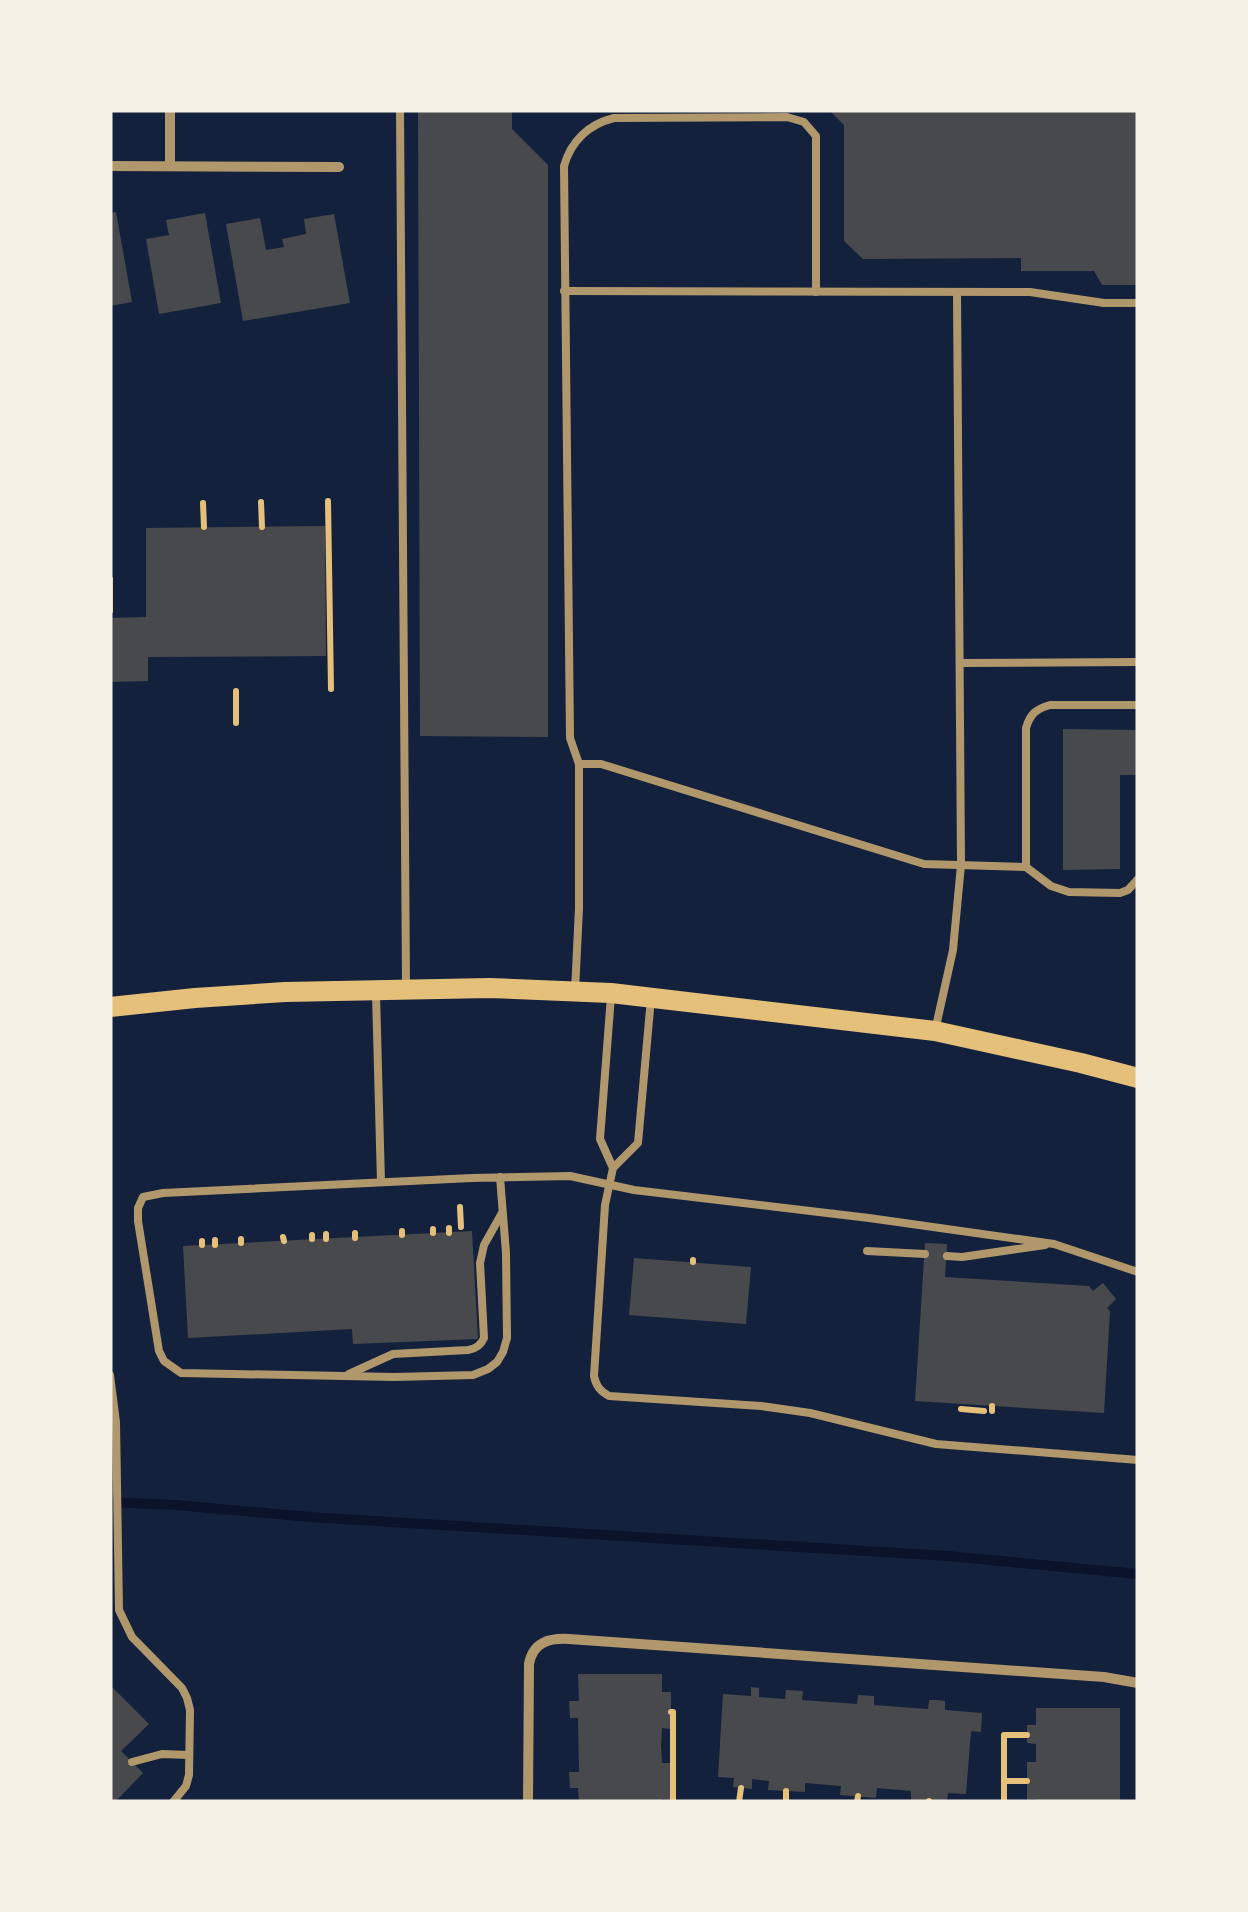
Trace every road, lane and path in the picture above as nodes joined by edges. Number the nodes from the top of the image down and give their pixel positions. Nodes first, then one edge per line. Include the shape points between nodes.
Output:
1 (170, 110) edge
2 (400, 110) edge
3 (110, 166) edge
4 (170, 166) junction
5 (339, 167) dead end
6 (564, 291) junction
7 (816, 292) junction
8 (957, 292) junction
9 (1138, 302) edge
10 (262, 502) dead end
11 (328, 502) dead end
12 (203, 503) dead end
13 (204, 527) dead end
14 (262, 527) dead end
15 (110, 579) edge
16 (110, 611) edge
17 (1138, 662) edge
18 (960, 664) junction
19 (331, 689) dead end
20 (236, 690) dead end
21 (1138, 705) edge
22 (236, 723) dead end
23 (580, 764) junction
24 (961, 865) junction
25 (1026, 867) junction
26 (1138, 879) edge
27 (376, 989) junction
28 (406, 989) junction
29 (575, 991) junction
30 (611, 993) junction
31 (651, 996) junction
32 (110, 1007) edge
33 (935, 1031) junction
34 (1138, 1078) edge
35 (613, 1168) junction
36 (500, 1177) junction
37 (381, 1182) junction
38 (610, 1184) junction
39 (460, 1207) dead end
40 (503, 1212) junction
41 (462, 1227) dead end
42 (1054, 1244) junction
43 (867, 1250) dead end
44 (924, 1254) dead end
45 (947, 1256) dead end
46 (1138, 1272) edge
47 (110, 1374) edge
48 (344, 1376) junction
49 (989, 1409) dead end
50 (961, 1410) dead end
51 (1138, 1460) edge
52 (1138, 1683) edge
53 (671, 1712) dead end
54 (1027, 1735) dead end
55 (189, 1755) junction
56 (132, 1762) dead end
57 (1004, 1781) junction
58 (1027, 1781) dead end
59 (740, 1788) dead end
60 (786, 1791) dead end
61 (173, 1802) edge
62 (528, 1802) edge
63 (674, 1802) edge
64 (740, 1802) edge
65 (786, 1802) edge
66 (1004, 1802) edge

1 - 4 street
2 - 28 lane
3 - 4 street
4 - 5 street
6 - 7 lane
6 - 7 lane via 564,166 578,138 614,118 720,116 796,119 816,136
6 - 23 lane via 570,738
7 - 8 lane
8 - 9 lane
8 - 18 lane
10 - 14 path
11 - 19 path
12 - 13 path
15 - 16 path
17 - 18 lane
18 - 24 lane
20 - 22 path
21 - 25 lane via 1050,706 1030,717
23 - 24 lane via 600,764 924,864
23 - 29 lane
24 - 25 lane
24 - 33 lane via 953,950
25 - 26 lane via 1068,892 1120,893
27 - 28 main road
27 - 32 main road
27 - 37 lane
28 - 29 main road
29 - 30 main road
30 - 31 main road
30 - 35 lane via 600,1139
31 - 33 main road
31 - 35 lane via 638,1143
33 - 34 main road
35 - 38 lane
36 - 37 lane
36 - 38 lane via 570,1176
36 - 40 lane
37 - 48 lane via 163,1192 143,1197 138,1208 159,1351 171,1368
38 - 42 lane
38 - 51 lane via 594,1376 609,1396 810,1413 936,1444
39 - 41 path
40 - 48 lane via 480,1263 482,1342 468,1350 393,1354
40 - 48 lane via 507,1338 497,1362 473,1374
42 - 45 lane
42 - 46 lane
43 - 44 lane
47 - 55 lane via 118,1610 132,1636 187,1698
49 - 50 path
52 - 62 street via 547,1640 529,1664
53 - 63 path
54 - 57 path via 1004,1735
55 - 56 lane
55 - 61 lane via 186,1786
57 - 58 path
57 - 66 path
59 - 64 path
60 - 65 path

